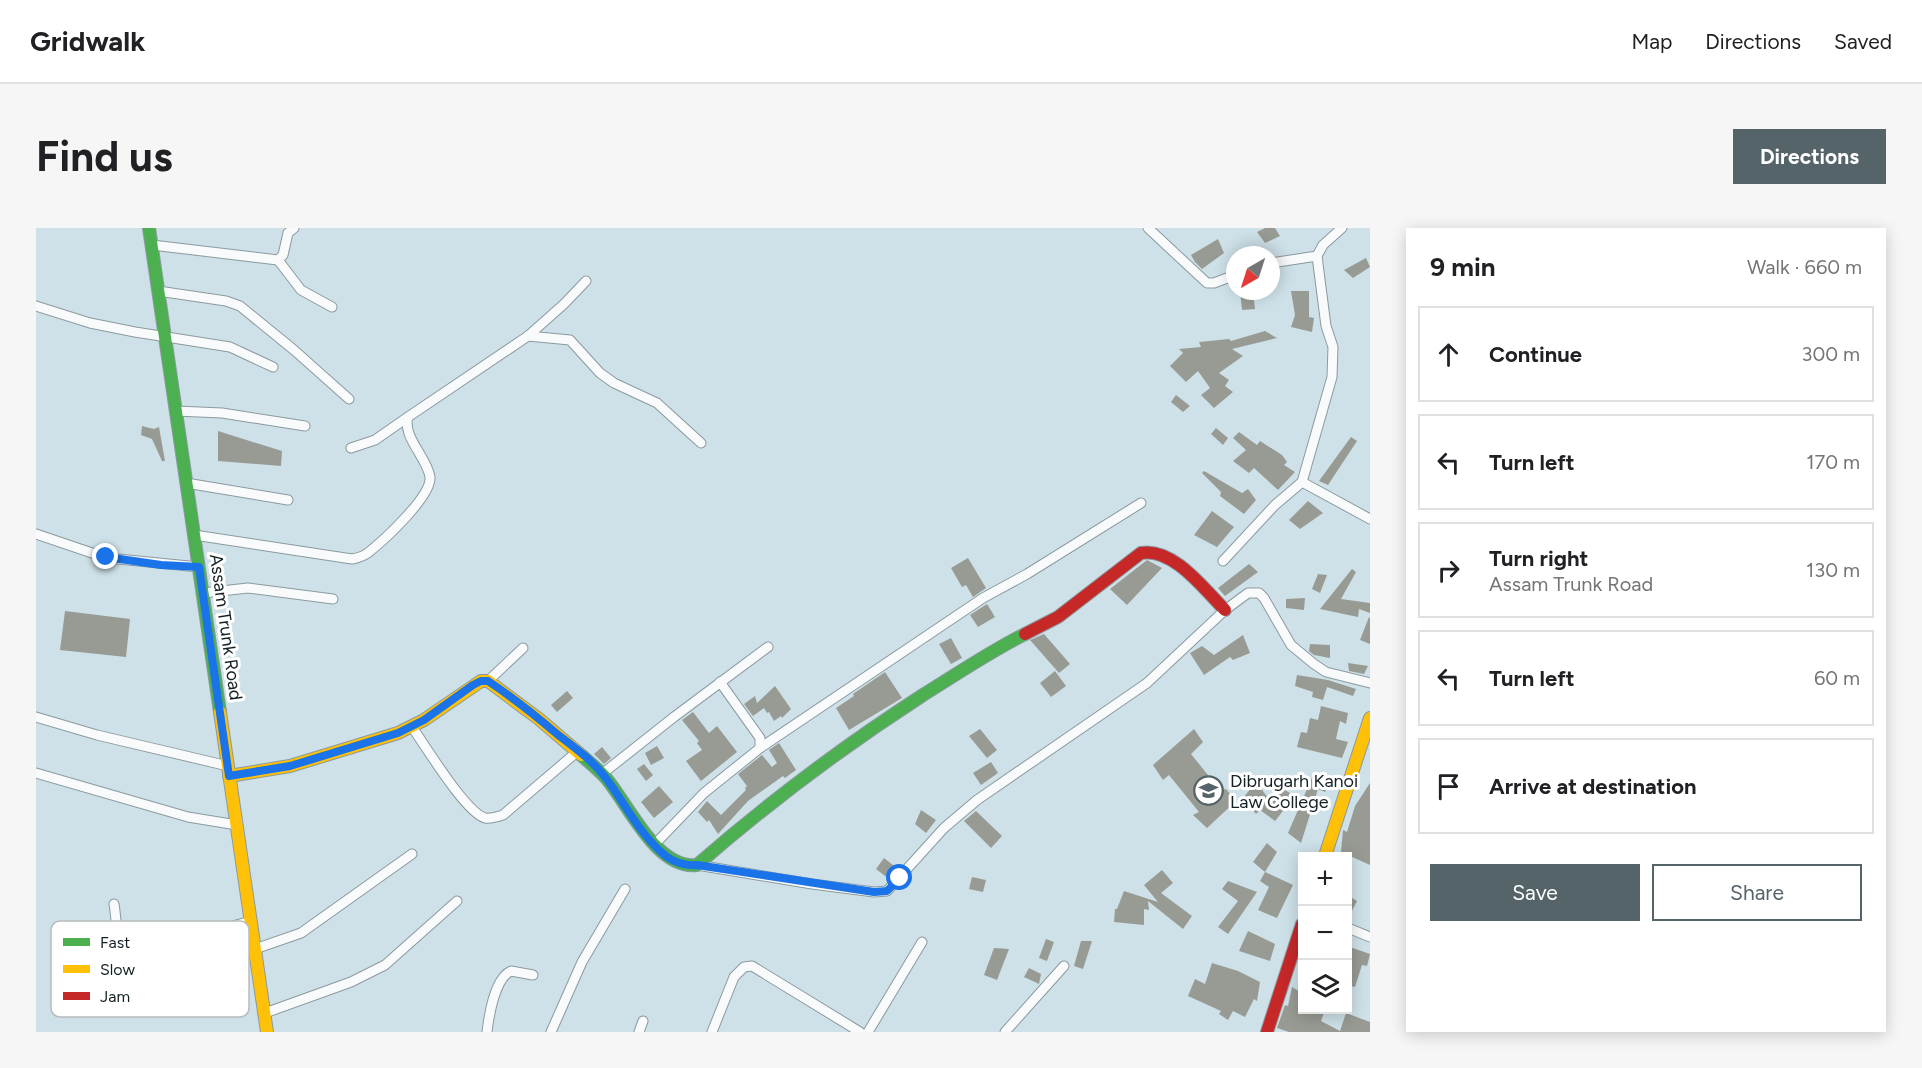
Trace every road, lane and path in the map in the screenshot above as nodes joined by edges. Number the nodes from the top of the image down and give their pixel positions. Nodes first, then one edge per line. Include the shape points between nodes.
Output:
1 (149, 228) edge
2 (294, 228) edge
3 (1148, 228) edge
4 (1342, 228) edge
5 (152, 245) junction
6 (1317, 256) junction
7 (278, 260) junction
8 (1280, 262) edge
9 (1226, 279) edge
10 (586, 281) dead end
11 (158, 291) junction
12 (36, 306) edge
13 (332, 307) dead end
14 (528, 336) junction
15 (164, 338) junction
16 (273, 367) dead end
17 (349, 399) dead end
18 (176, 411) junction
19 (408, 417) junction
20 (305, 426) dead end
21 (701, 443) dead end
22 (351, 448) dead end
23 (1302, 482) junction
24 (186, 483) junction
25 (288, 500) dead end
26 (1141, 503) dead end
27 (1370, 519) edge
28 (36, 534) edge
29 (194, 535) junction
30 (1223, 561) dead end
31 (199, 567) junction
32 (203, 593) junction
33 (333, 599) dead end
34 (1225, 610) junction
35 (768, 647) dead end
36 (523, 648) dead end
37 (488, 681) junction
38 (720, 682) junction
39 (1370, 683) edge
40 (36, 717) edge
41 (1370, 718) edge
42 (412, 727) junction
43 (760, 748) junction
44 (579, 751) junction
45 (229, 773) junction
46 (36, 774) edge
47 (602, 774) junction
48 (237, 825) junction
49 (655, 844) junction
50 (1326, 852) edge
51 (412, 854) dead end
52 (697, 865) junction
53 (625, 889) dead end
54 (457, 901) dead end
55 (114, 904) dead end
56 (117, 921) edge
57 (251, 921) joint
58 (1352, 930) edge
59 (1298, 936) edge
60 (1370, 937) edge
61 (922, 942) dead end
62 (255, 949) junction
63 (1064, 966) dead end
64 (533, 975) dead end
65 (265, 1013) junction
66 (643, 1021) dead end
67 (267, 1032) edge
68 (487, 1032) edge
69 (551, 1032) edge
70 (639, 1032) edge
71 (712, 1032) edge
72 (860, 1032) edge
73 (868, 1032) edge
74 (1005, 1032) edge
75 (1267, 1032) edge

1 - 5 street, Assam Trunk Road
2 - 7 street via 288,233
3 - 9 street via 1207,283
4 - 6 street
5 - 7 street
5 - 11 street, Assam Trunk Road
6 - 8 street
6 - 23 street via 1326,326 1333,347 1332,377
7 - 13 street via 301,290
10 - 14 street
11 - 15 street, Assam Trunk Road
11 - 17 street via 240,306
12 - 15 street
14 - 19 street
14 - 21 street via 570,340 600,373 657,403
15 - 16 street via 230,347
15 - 18 street, Assam Trunk Road
18 - 20 street via 222,413
18 - 24 street, Assam Trunk Road
19 - 22 street via 375,440
19 - 29 street via 407,429 431,481 420,502 361,557 344,558
23 - 27 street
23 - 30 street via 1269,510
24 - 25 street
24 - 29 street, Assam Trunk Road
26 - 43 street via 982,598
28 - 31 street via 118,559
29 - 31 street, Assam Trunk Road
31 - 32 street, Assam Trunk Road
32 - 33 street via 248,588
32 - 45 street, Assam Trunk Road
34 - 39 street via 1248,593 1259,593 1291,645 1314,664 1326,672
34 - 52 street via 1148,683 954,818 887,891 812,884
34 - 52 street via 1179,564 1152,551 1141,553 1058,617 995,649 849,744 753,816
35 - 38 street
36 - 37 street
37 - 42 street via 473,685
37 - 44 street
38 - 43 street via 760,738
38 - 47 street
40 - 45 street
41 - 50 street
42 - 44 street via 463,800 485,818 502,815
42 - 45 street via 290,766
43 - 49 street via 704,793
44 - 47 street
45 - 48 street, Assam Trunk Road
46 - 48 street via 188,817
47 - 49 street
48 - 57 street, Assam Trunk Road
49 - 52 street via 678,863
51 - 62 street via 301,933
53 - 69 street via 582,962
54 - 65 street via 385,966
55 - 56 street
57 - 62 street, Assam Trunk Road
58 - 60 street
59 - 75 street
61 - 73 street
62 - 65 street, Assam Trunk Road
63 - 74 street
64 - 68 street via 511,971 502,978
65 - 67 street, Assam Trunk Road
66 - 70 street
71 - 72 street via 734,977 744,967 752,966

